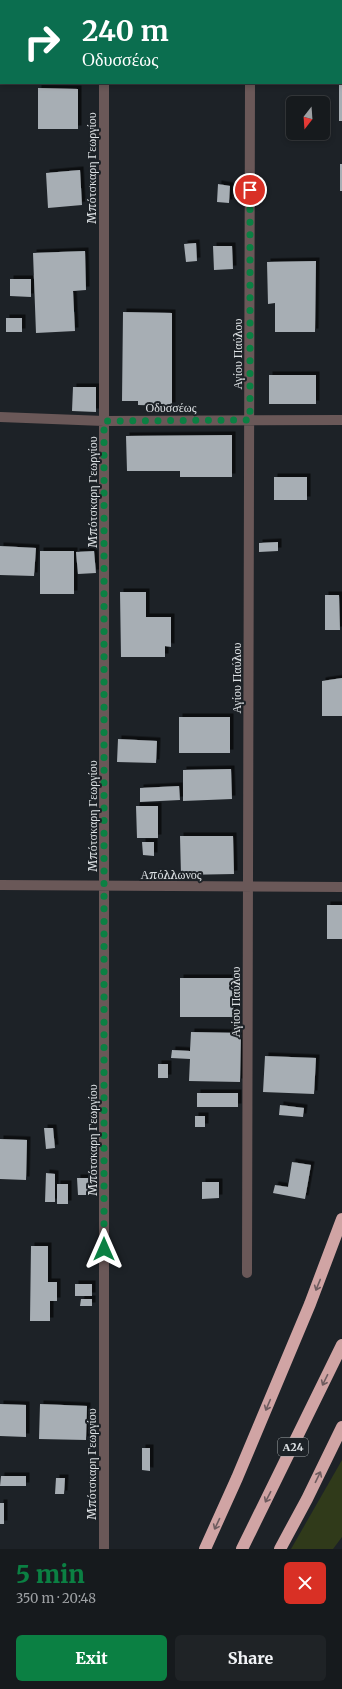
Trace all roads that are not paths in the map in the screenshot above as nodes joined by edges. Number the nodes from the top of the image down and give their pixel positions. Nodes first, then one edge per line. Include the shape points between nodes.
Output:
1 (104, 84) edge
2 (250, 84) edge
3 (0, 417) edge
4 (250, 420) junction
5 (342, 420) edge
6 (104, 421) junction
7 (0, 885) edge
8 (105, 887) junction
9 (249, 888) junction
10 (342, 888) edge
11 (342, 1219) edge
12 (247, 1274) dead end
13 (342, 1345) edge
14 (342, 1427) edge
15 (104, 1549) edge
16 (205, 1549) edge
17 (242, 1549) edge
18 (280, 1549) edge

1 - 6 street, Μπότσκαρη Γεωργίου
2 - 4 street, Αγίου Παύλου
3 - 6 street, Οδυσσέως
4 - 5 street, Οδυσσέως
4 - 6 street, Οδυσσέως
4 - 9 street, Αγίου Παύλου
6 - 8 street, Μπότσκαρη Γεωργίου
7 - 8 street, Απόλλωνος
8 - 9 street, Απόλλωνος
8 - 15 street, Μπότσκαρη Γεωργίου
9 - 10 street, Απόλλωνος
9 - 12 street, Αγίου Παύλου
11 -> 16 highway via 310,1304
13 -> 17 highway, Α24
18 -> 14 highway

